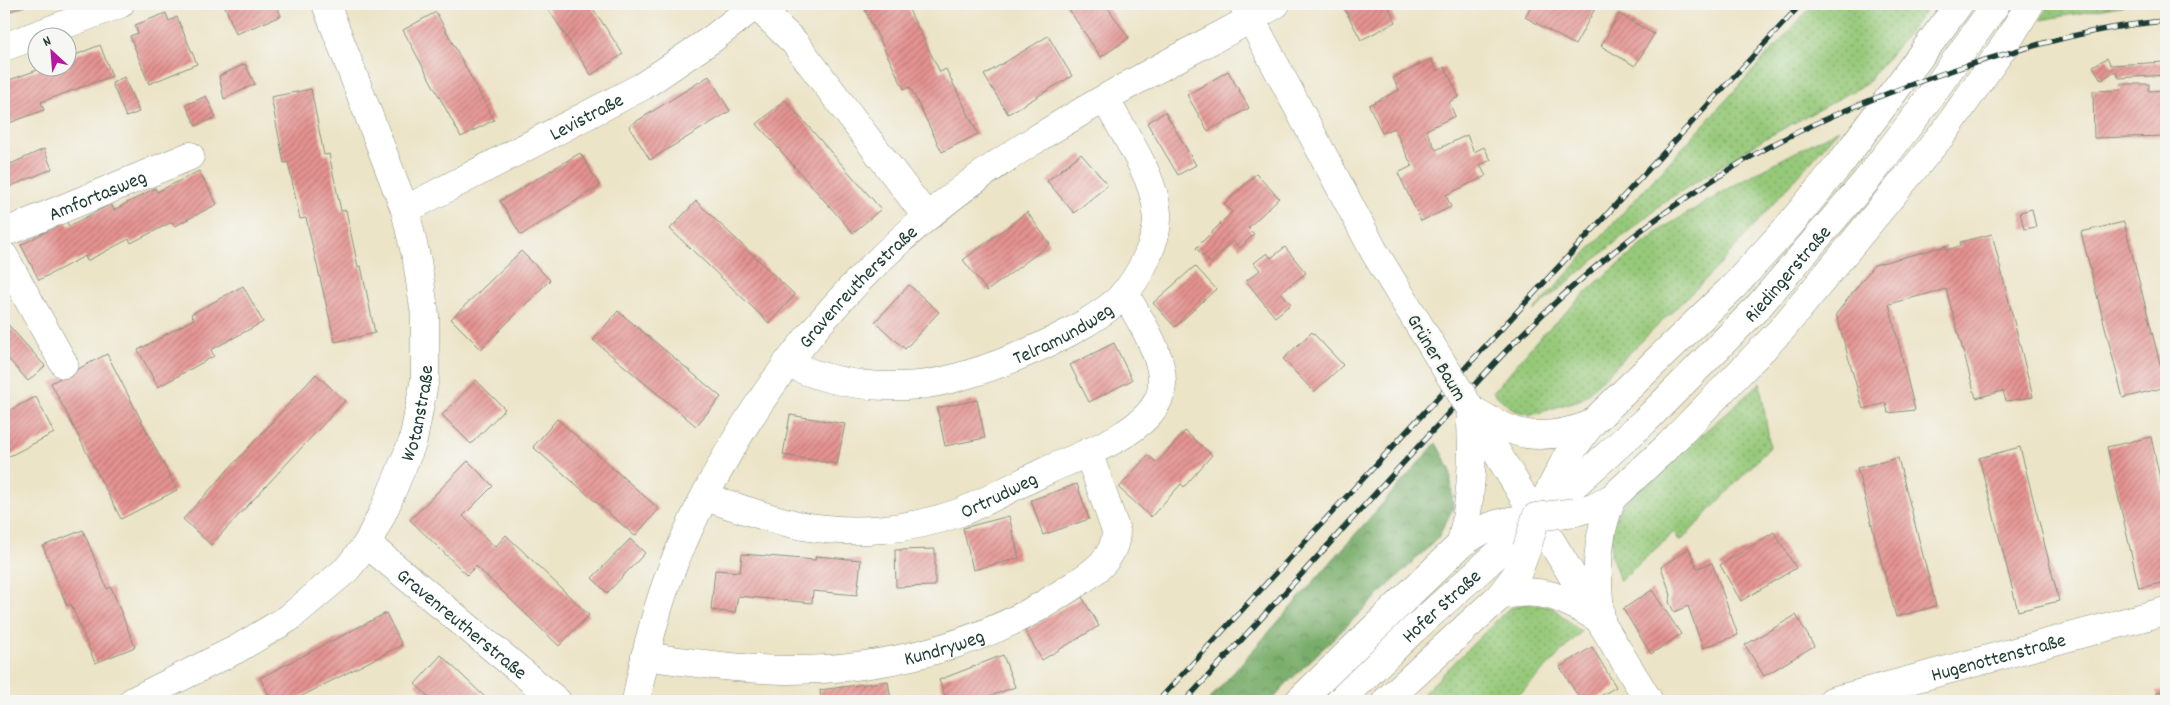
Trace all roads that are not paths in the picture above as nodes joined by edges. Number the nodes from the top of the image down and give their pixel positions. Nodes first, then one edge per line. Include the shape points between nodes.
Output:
1 (120, 4) edge
2 (326, 4) edge
3 (757, 4) edge
4 (1276, 4) edge
5 (1959, 4) edge
6 (1996, 4) edge
7 (2030, 4) edge
8 (1246, 12) edge
9 (4, 47) edge
10 (1105, 99) junction
11 (190, 156) dead end
12 (405, 210) junction
13 (926, 216) junction
14 (4, 230) edge
15 (4, 256) edge
16 (1124, 293) junction
17 (787, 363) junction
18 (64, 364) dead end
19 (1470, 408) junction
20 (1590, 425) junction
21 (1088, 452) junction
22 (705, 497) junction
23 (1612, 498) junction
24 (1536, 522) junction
25 (366, 544) junction
26 (1461, 544) junction
27 (1500, 596) junction
28 (2166, 611) edge
29 (1601, 620) junction
30 (645, 656) junction
31 (133, 701) edge
32 (557, 701) edge
33 (636, 701) edge
34 (1299, 701) edge
35 (1340, 701) edge
36 (1386, 701) edge
37 (1649, 701) edge
38 (1832, 701) edge

1 - 9 street
2 - 12 street, Wotanstraße
3 - 12 street, Levistraße via 643,86
3 - 13 street, Levistraße via 795,43
4 - 8 street, Gravenreutherstraße
5 - 20 street via 1865,132 1787,228 1727,294
6 - 24 street, Riedingerstraße via 1866,181 1757,308 1645,421
7 - 23 street via 2008,42 1945,131 1834,269 1723,391
8 - 10 street, Gravenreutherstraße
8 - 19 street, Grüner Baum, bridge via 1375,253
10 - 13 street, Gravenreutherstraße via 1002,161
10 - 16 street, Telramundweg via 1151,185 1157,208 1152,245
11 - 14 street, Amfortasweg via 11,230
12 - 25 street, Wotanstraße via 417,261 424,315 425,378 413,441
13 - 17 street, Gravenreutherstraße via 850,289 816,325
15 - 18 street
16 - 17 street, Telramundweg via 1089,320 1044,343 986,369 944,382 862,385 825,379
16 - 21 street, Ortrudweg via 1156,354 1162,384 1160,398 1151,412 1136,425
17 - 22 street, Gravenreutherstraße via 746,422
19 - 20 street via 1495,425 1519,434 1567,433
19 - 24 street, Grüner Baum
19 - 26 street via 1472,484
20 - 24 street via 1567,457
21 - 22 street, Ortrudweg via 961,512 899,528 851,530 802,526
21 - 30 street, Kundryweg via 1116,531 1113,551 1086,577 1020,618 926,653 853,665 756,669
22 - 30 street, Gravenreutherstraße via 674,564
23 - 24 street, bridge via 1594,507
23 - 29 street via 1598,544
24 - 26 street via 1499,522
24 - 27 street via 1518,572
24 - 29 street, Grüner Baum
24 - 35 street, Hofer Straße via 1413,630
25 - 31 street, Wotanstraße via 347,569 289,618 237,649
25 - 32 street, Gravenreutherstraße
26 - 34 street
27 - 29 street via 1518,592 1548,593
27 - 36 street
28 - 38 street, Hugenottenstraße
29 - 37 street, Grüner Baum
30 - 33 street, Gravenreutherstraße

